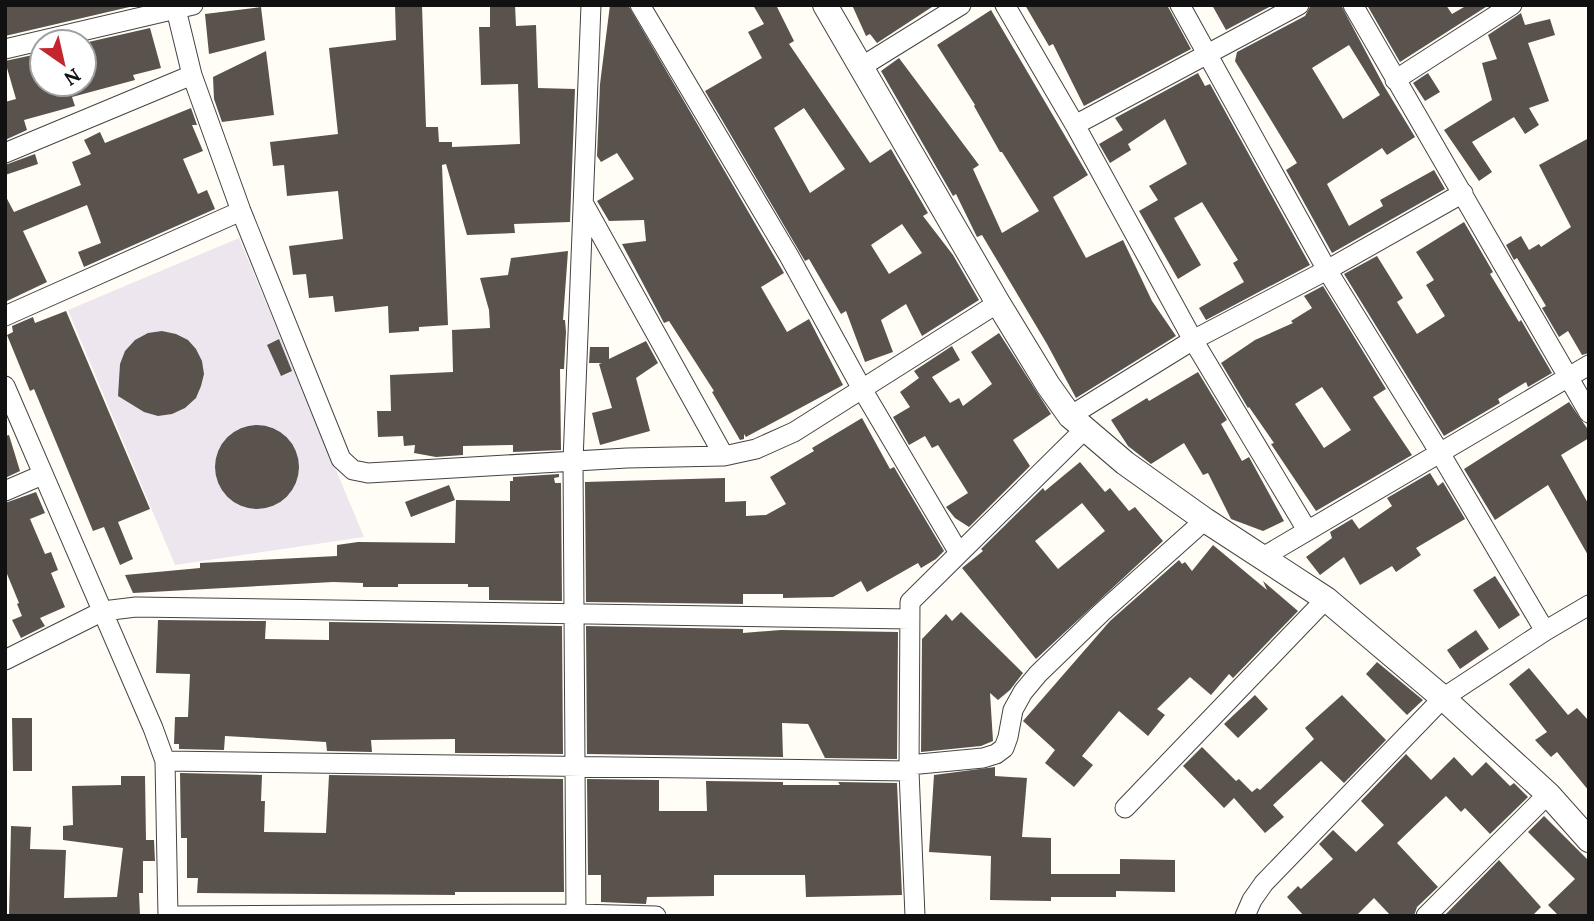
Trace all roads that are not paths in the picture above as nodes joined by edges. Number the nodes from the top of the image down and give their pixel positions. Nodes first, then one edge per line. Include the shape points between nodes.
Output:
1 (591, 5) edge
2 (640, 5) edge
3 (825, 5) edge
4 (961, 5) edge
5 (1005, 5) edge
6 (1180, 5) edge
7 (1299, 5) edge
8 (1353, 5) edge
9 (1513, 5) edge
10 (182, 6) edge
11 (5, 49) edge
12 (1207, 55) junction
13 (861, 67) junction
14 (192, 75) junction
15 (1395, 80) junction
16 (1075, 125) junction
17 (5, 153) edge
18 (1463, 193) junction
19 (585, 206) junction
20 (241, 211) junction
21 (1327, 270) junction
22 (998, 303) junction
23 (5, 316) edge
24 (1193, 340) junction
25 (1589, 365) edge
26 (1567, 378) junction
27 (5, 386) edge
28 (862, 389) junction
29 (1589, 413) edge
30 (1078, 422) junction
31 (1440, 453) junction
32 (723, 456) junction
33 (573, 461) junction
34 (42, 475) junction
35 (5, 491) edge
36 (1205, 520) junction
37 (1307, 530) junction
38 (959, 553) junction
39 (1263, 557) junction
40 (1326, 599) junction
41 (1589, 605) edge
42 (103, 611) junction
43 (575, 612) junction
44 (909, 619) junction
45 (1545, 631) junction
46 (5, 660) edge
47 (1443, 698) junction
48 (166, 761) junction
49 (576, 766) junction
50 (909, 768) junction
51 (1548, 794) junction
52 (1125, 808) dead end
53 (1589, 841) edge
54 (576, 915) edge
55 (168, 916) edge
56 (177, 916) edge
57 (656, 916) edge
58 (915, 916) edge
59 (1245, 916) edge
60 (1426, 916) edge

1 - 19 street
2 - 28 street
3 - 13 street
4 - 13 street
5 - 16 street
6 - 12 street
7 - 12 street
8 - 15 street
9 - 15 street
10 - 11 street
10 - 14 street
12 - 16 street
12 - 21 street
13 - 22 street
14 - 17 street
14 - 20 street
15 - 18 street
16 - 24 street
18 - 21 street
18 - 26 street
19 - 32 street
19 - 33 street
20 - 23 street
20 - 33 street via 341,459 353,470 368,473
21 - 24 street
21 - 31 street
22 - 28 street
22 - 30 street via 1048,385
24 - 30 street
24 - 37 street
25 - 26 street
26 - 29 street
26 - 31 street
27 - 34 street
28 - 32 street via 794,432 757,449
28 - 38 street
30 - 36 street via 1125,463
30 - 38 street
31 - 37 street
31 - 45 street
32 - 33 street
33 - 43 street
34 - 35 street
34 - 42 street
36 - 39 street
36 - 50 street via 1038,674 1013,710 1004,748 983,758
37 - 39 street
38 - 44 street via 910,602
39 - 40 street
40 - 47 street
40 - 52 street
41 - 45 street
42 - 43 street via 136,607
42 - 46 street
42 - 48 street
43 - 44 street
43 - 49 street
44 - 50 street
45 - 47 street
47 - 51 street
47 - 59 street via 1264,883
48 - 49 street
48 - 55 street
49 - 50 street
49 - 54 street
50 - 58 street
51 - 53 street
51 - 60 street
54 - 56 street
54 - 57 street

